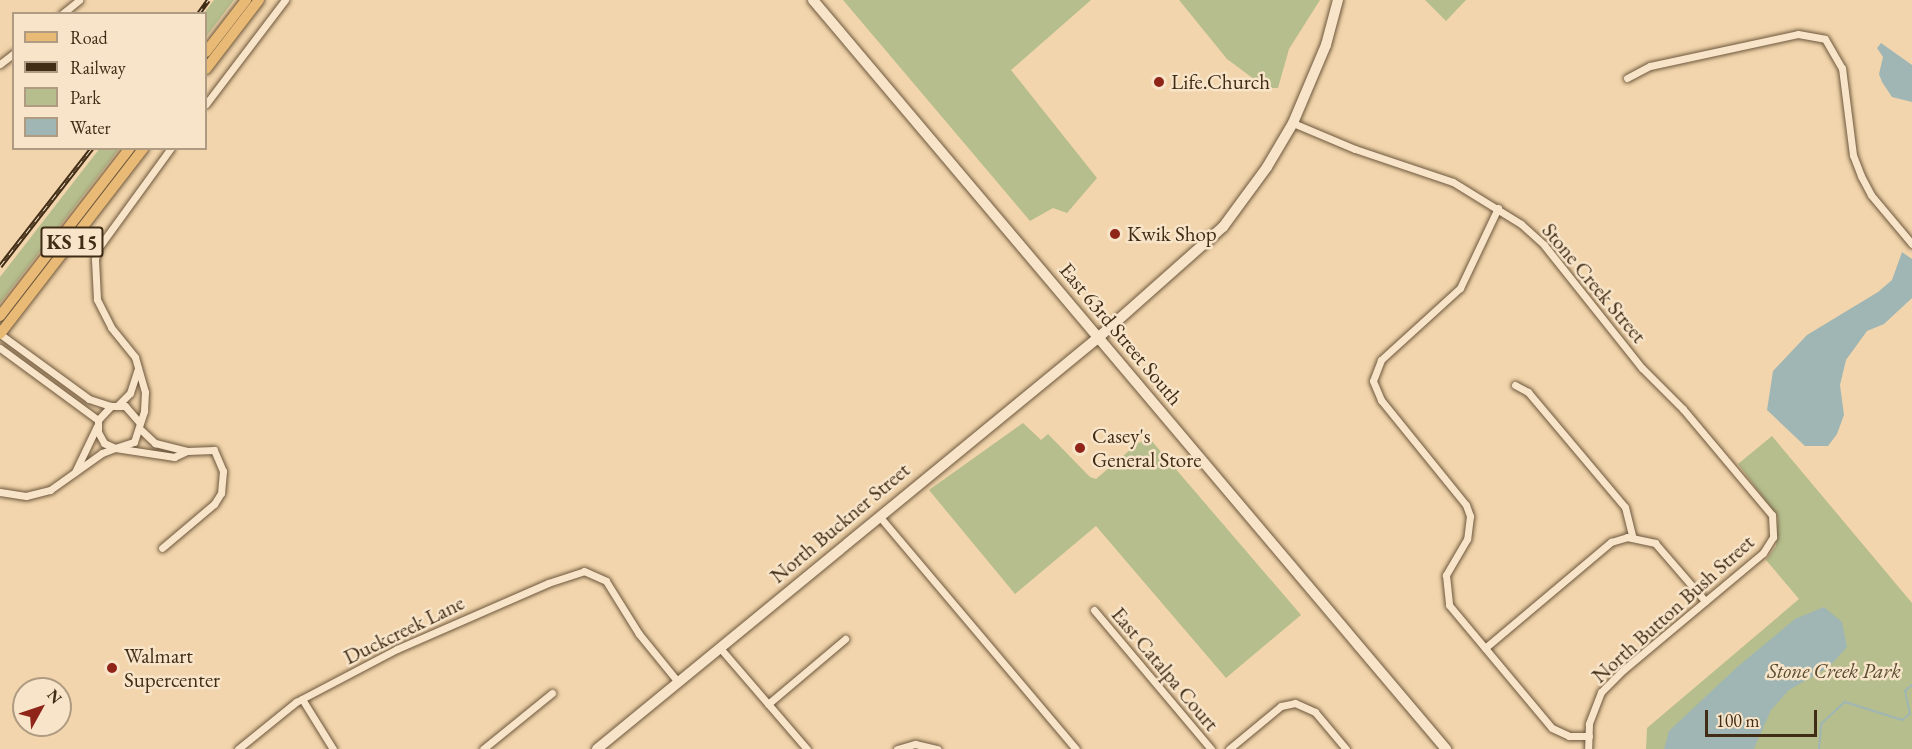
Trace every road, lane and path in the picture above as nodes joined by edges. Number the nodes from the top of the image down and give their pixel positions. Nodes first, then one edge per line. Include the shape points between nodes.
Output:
1 (79, 0) edge
2 (246, 0) edge
3 (259, 0) edge
4 (285, 0) edge
5 (813, 0) edge
6 (1338, 0) edge
7 (64, 12) edge
8 (207, 51) edge
9 (12, 55) edge
10 (0, 64) edge
11 (207, 68) edge
12 (1627, 78) dead end
13 (207, 103) edge
14 (1293, 123) junction
15 (128, 150) edge
16 (142, 150) edge
17 (170, 150) edge
18 (1498, 208) junction
19 (1912, 244) edge
20 (0, 316) edge
21 (0, 334) edge
22 (1099, 337) junction
23 (0, 348) edge
24 (138, 368) junction
25 (1515, 385) dead end
26 (115, 406) junction
27 (97, 423) junction
28 (140, 426) junction
29 (115, 448) junction
30 (187, 451) junction
31 (75, 473) junction
32 (0, 492) edge
33 (879, 516) junction
34 (1774, 529) joint
35 (1632, 536) junction
36 (162, 548) dead end
37 (1705, 601) junction
38 (1094, 610) dead end
39 (845, 639) dead end
40 (720, 648) junction
41 (1485, 648) junction
42 (678, 682) junction
43 (552, 693) dead end
44 (302, 699) junction
45 (768, 704) junction
46 (1589, 736) junction
47 (238, 749) edge
48 (333, 749) edge
49 (483, 749) edge
50 (597, 749) edge
51 (807, 749) edge
52 (897, 749) edge
53 (937, 749) edge
54 (1076, 749) edge
55 (1211, 749) edge
56 (1229, 749) edge
57 (1346, 749) edge
58 (1446, 749) edge
59 (1588, 749) edge

1 - 7 street
2 - 8 main road
3 - 11 main road
4 - 13 street
5 - 22 main road, East 63rd Street South
6 - 14 main road, North Buckner Street via 1326,45
9 - 10 street
12 - 19 street via 1650,66 1798,34 1825,39 1842,68 1853,155 1861,176 1871,195
14 - 18 street, Stone Creek Street via 1453,182
14 - 22 main road, North Buckner Street via 1223,227
15 - 20 main road, KS 15
16 - 21 main road, KS 15
17 - 24 street via 98,249 95,259 97,299
18 - 34 street, Stone Creek Street via 1544,245 1642,368 1768,508
18 - 41 street via 1460,288 1381,360 1373,381 1381,400 1466,505 1470,528 1446,575 1446,598
21 - 26 street via 89,399
22 - 33 main road, North Buckner Street
22 - 58 main road, East 63rd Street South
23 - 27 street
24 - 26 street via 130,393
24 - 28 street via 145,392
25 - 35 street via 1528,392 1625,507
26 - 27 street
26 - 28 street via 132,410
27 - 29 street via 100,438
27 - 31 street
28 - 29 street via 129,446
28 - 30 street via 155,443
29 - 30 street via 174,457
29 - 31 street
30 - 36 street via 214,450 218,454 223,471 221,493 214,504
31 - 32 street via 40,493 19,496
33 - 40 main road, North Buckner Street
33 - 54 street
34 - 37 street, North Button Bush Street via 1763,553
35 - 37 street via 1655,543
35 - 41 street via 1611,542
37 - 46 street, North Button Bush Street via 1601,692 1593,707
38 - 55 street, East Catalpa Court
39 - 45 street
40 - 42 main road, North Buckner Street
40 - 45 street
41 - 46 street via 1552,728 1569,736
42 - 44 street, Duckcreek Lane via 598,575 578,573 412,642
42 - 50 main road, North Buckner Street
43 - 49 street
44 - 47 street, Duckcreek Lane
44 - 48 street
45 - 51 street
46 - 59 street, North Button Bush Street
52 - 53 street via 915,744
56 - 57 street via 1281,706 1299,703 1315,712

